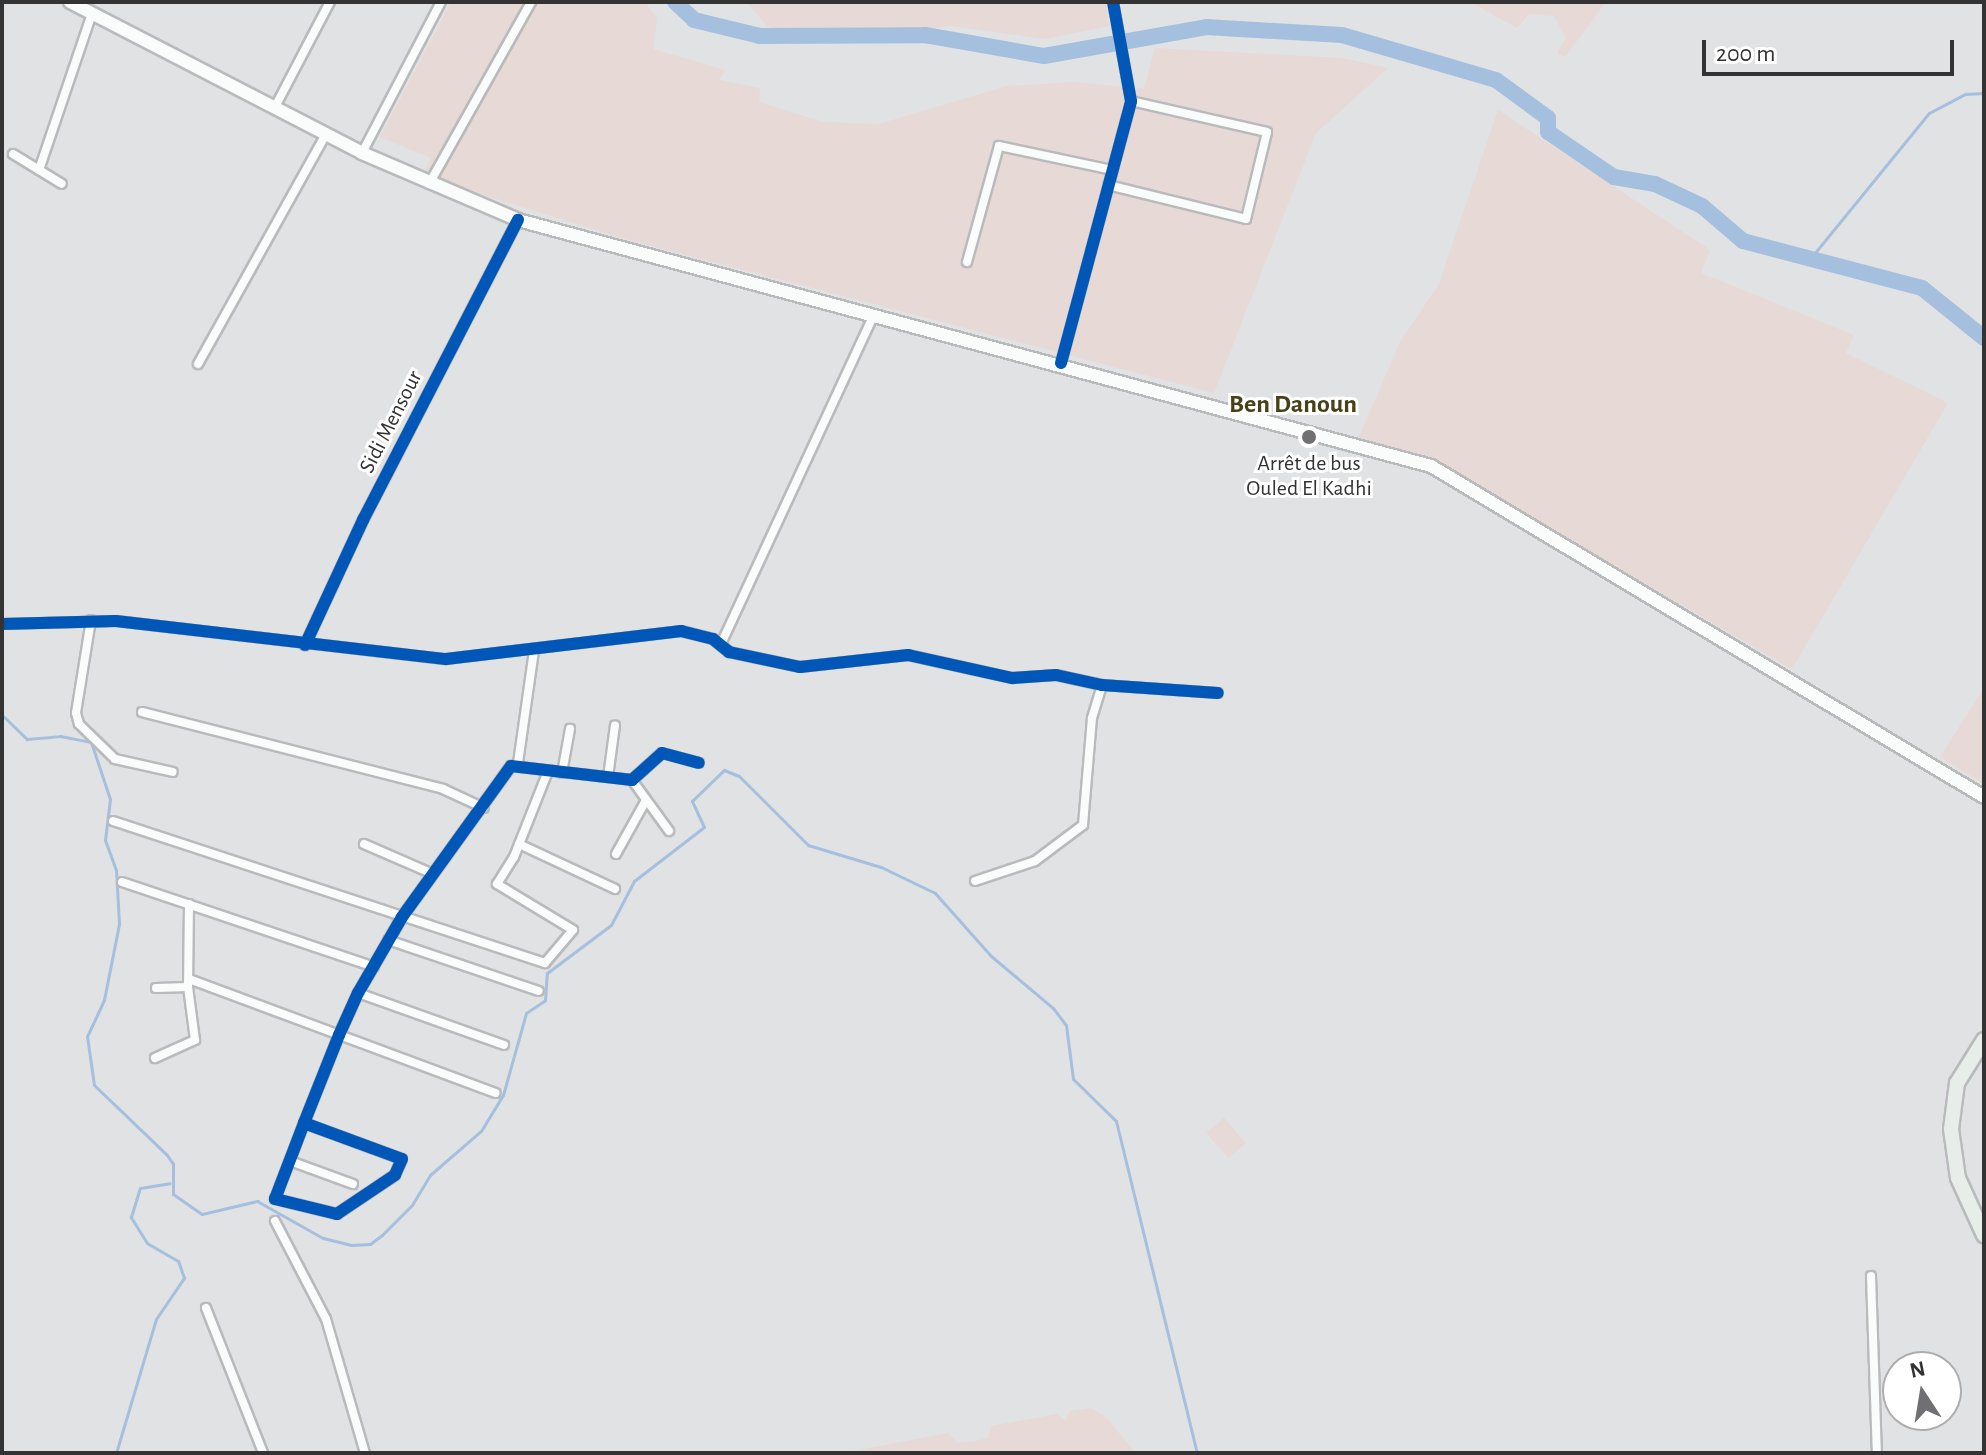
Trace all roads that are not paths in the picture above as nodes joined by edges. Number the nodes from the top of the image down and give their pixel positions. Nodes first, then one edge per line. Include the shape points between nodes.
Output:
1 (70, 2) edge
2 (330, 2) edge
3 (441, 2) edge
4 (531, 2) edge
5 (1113, 2) edge
6 (92, 13) junction
7 (1131, 101) junction
8 (275, 107) junction
9 (326, 134) junction
10 (362, 153) junction
11 (13, 154) dead end
12 (39, 170) junction
13 (1112, 170) junction
14 (62, 184) dead end
15 (429, 184) junction
16 (1108, 185) junction
17 (518, 220) junction
18 (967, 262) dead end
19 (874, 315) junction
20 (1061, 363) junction
21 (198, 364) dead end
22 (91, 620) junction
23 (2, 624) edge
24 (721, 644) junction
25 (305, 645) junction
26 (534, 650) junction
27 (1102, 685) junction
28 (1218, 693) dead end
29 (142, 712) dead end
30 (615, 725) dead end
31 (570, 729) dead end
32 (518, 763) junction
33 (699, 763) dead end
34 (548, 771) junction
35 (173, 772) dead end
36 (562, 773) junction
37 (608, 777) junction
38 (632, 780) junction
39 (1984, 797) edge
40 (645, 802) junction
41 (484, 808) junction
42 (113, 821) dead end
43 (669, 831) dead end
44 (364, 844) dead end
45 (519, 844) junction
46 (616, 854) dead end
47 (433, 874) junction
48 (975, 881) dead end
49 (122, 882) dead end
50 (615, 889) dead end
51 (189, 904) junction
52 (402, 917) junction
53 (388, 940) junction
54 (374, 967) junction
55 (188, 983) junction
56 (156, 988) dead end
57 (539, 991) dead end
58 (358, 993) junction
59 (339, 1035) junction
60 (1984, 1040) edge
61 (504, 1045) dead end
62 (155, 1058) dead end
63 (495, 1093) dead end
64 (304, 1123) junction
65 (290, 1161) junction
66 (353, 1184) dead end
67 (275, 1221) dead end
68 (1984, 1235) edge
69 (1871, 1276) dead end
70 (206, 1308) dead end
71 (263, 1453) edge
72 (365, 1453) edge
73 (1877, 1453) edge

1 - 6 main road
2 - 8 street
3 - 10 street
4 - 15 street
5 - 7 street
6 - 8 main road
6 - 12 street
7 - 13 street
7 - 16 street via 1267,132 1246,219
8 - 9 main road
9 - 10 main road
9 - 21 street
10 - 15 main road
11 - 12 street
12 - 14 street
13 - 16 street
13 - 18 street via 999,146
15 - 17 main road
16 - 20 street
17 - 19 main road
17 - 25 street, Sidi Mensour via 363,520
19 - 20 main road
19 - 24 street
20 - 39 main road via 1431,466
22 - 23 street
22 - 25 street
22 - 35 street via 76,713 79,724 115,759
24 - 26 street via 681,631
24 - 27 street via 729,652 800,667 908,655 1012,678 1056,675
25 - 26 street via 446,659
26 - 32 street
27 - 28 street
27 - 48 street via 1092,718 1083,825 1035,861
29 - 41 street via 443,789
30 - 37 street
31 - 36 street
32 - 34 street
32 - 41 street
33 - 38 street via 662,753
34 - 36 street
34 - 45 street
36 - 37 street
37 - 38 street
38 - 40 street
40 - 43 street
40 - 46 street
41 - 47 street via 458,835
42 - 52 street
44 - 47 street
45 - 50 street
45 - 52 street via 497,884 573,930 554,958 539,963
47 - 52 street
49 - 51 street
51 - 54 street
51 - 55 street
52 - 53 street
53 - 54 street
53 - 57 street
54 - 58 street
55 - 56 street
55 - 59 street
55 - 62 street via 195,1040
58 - 59 street
58 - 61 street
59 - 63 street
59 - 64 street
60 - 68 main road via 1957,1083 1951,1129 1958,1178
64 - 65 street
64 - 65 street via 402,1159 385,1184 337,1214 275,1199
65 - 66 street
67 - 72 street via 326,1319
69 - 73 street
70 - 71 street

